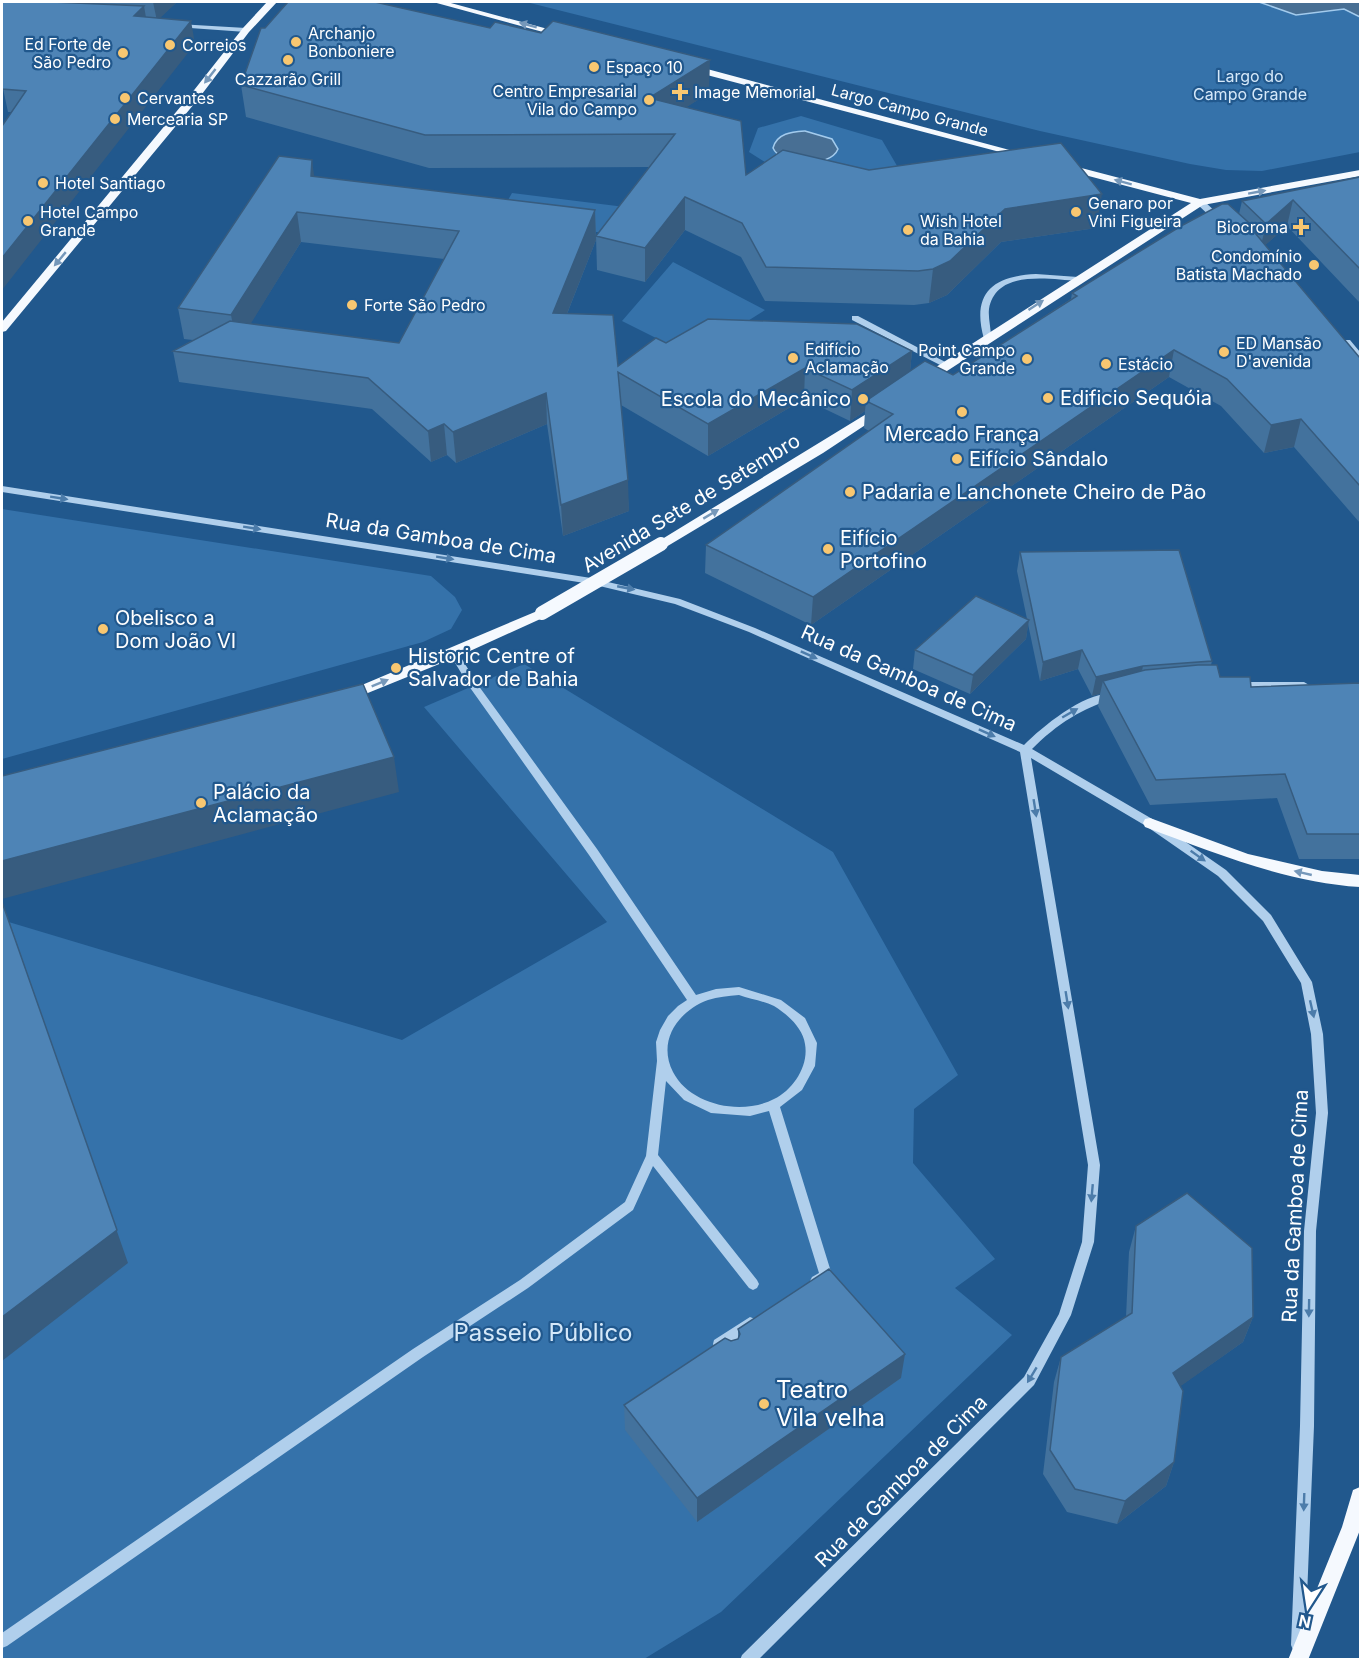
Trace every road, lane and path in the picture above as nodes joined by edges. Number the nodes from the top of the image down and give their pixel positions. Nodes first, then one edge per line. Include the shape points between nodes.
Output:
1 (272, 2) edge
2 (438, 2) edge
3 (168, 26) edge
4 (246, 30) junction
5 (577, 38) edge
6 (681, 65) edge
7 (1038, 159) edge
8 (1050, 163) edge
9 (1360, 173) edge
10 (1200, 202) junction
11 (1225, 225) edge
12 (1078, 279) junction
13 (855, 318) dead end
14 (2, 329) edge
15 (1340, 334) edge
16 (987, 337) junction
17 (1360, 357) edge
18 (947, 365) junction
19 (918, 385) edge
20 (888, 404) edge
21 (2, 489) edge
22 (454, 653) junction
23 (1226, 685) edge
24 (1316, 686) edge
25 (1129, 692) edge
26 (330, 703) edge
27 (1026, 750) junction
28 (1150, 823) junction
29 (1360, 881) edge
30 (694, 1001) junction
31 (662, 1064) junction
32 (773, 1105) junction
33 (652, 1156) junction
34 (753, 1284) dead end
35 (806, 1287) edge
36 (758, 1319) edge
37 (731, 1358) edge
38 (1360, 1496) edge
39 (2, 1641) edge
40 (747, 1659) edge
41 (1298, 1659) edge

1 - 4 main road
5 -> 2 main road
3 - 4 street
4 -> 14 main road
6 - 7 main road, Largo Campo Grande
10 -> 8 main road
10 -> 9 main road
10 - 11 street
10 - 12 main road
16 -> 12 main road
12 - 16 street via 1013,278 999,282 985,308
13 - 18 street
15 - 17 street
16 - 18 main road
18 - 19 main road
22 -> 20 main road, Avenida Sete de Setembro, bridge via 542,613 819,450
21 -> 27 street, Rua da Gamboa de Cima via 634,590 677,601 752,630
26 -> 22 main road, Avenida Sete de Setembro
22 - 30 street
23 - 24 street
27 -> 25 street via 1051,724 1089,702
27 - 28 street, Rua da Gamboa de Cima
27 -> 40 street, Rua da Gamboa de Cima via 1094,1165 1088,1242 1065,1315 1029,1381
29 -> 28 main road via 1322,877 1245,859
28 -> 41 street, Rua da Gamboa de Cima via 1222,873 1267,918 1306,982 1317,1034 1322,1113 1310,1232
30 - 31 street via 666,1028 660,1046
30 - 32 street via 715,993 763,995 784,1005 800,1020 810,1038 812,1057 806,1076 793,1093
31 - 32 street via 685,1096 705,1106 728,1112
31 - 33 street
32 - 35 street via 826,1275
33 - 34 street
33 - 39 street via 629,1206 524,1284
36 - 37 street via 719,1344
38 - 41 main road via 1352,1527

